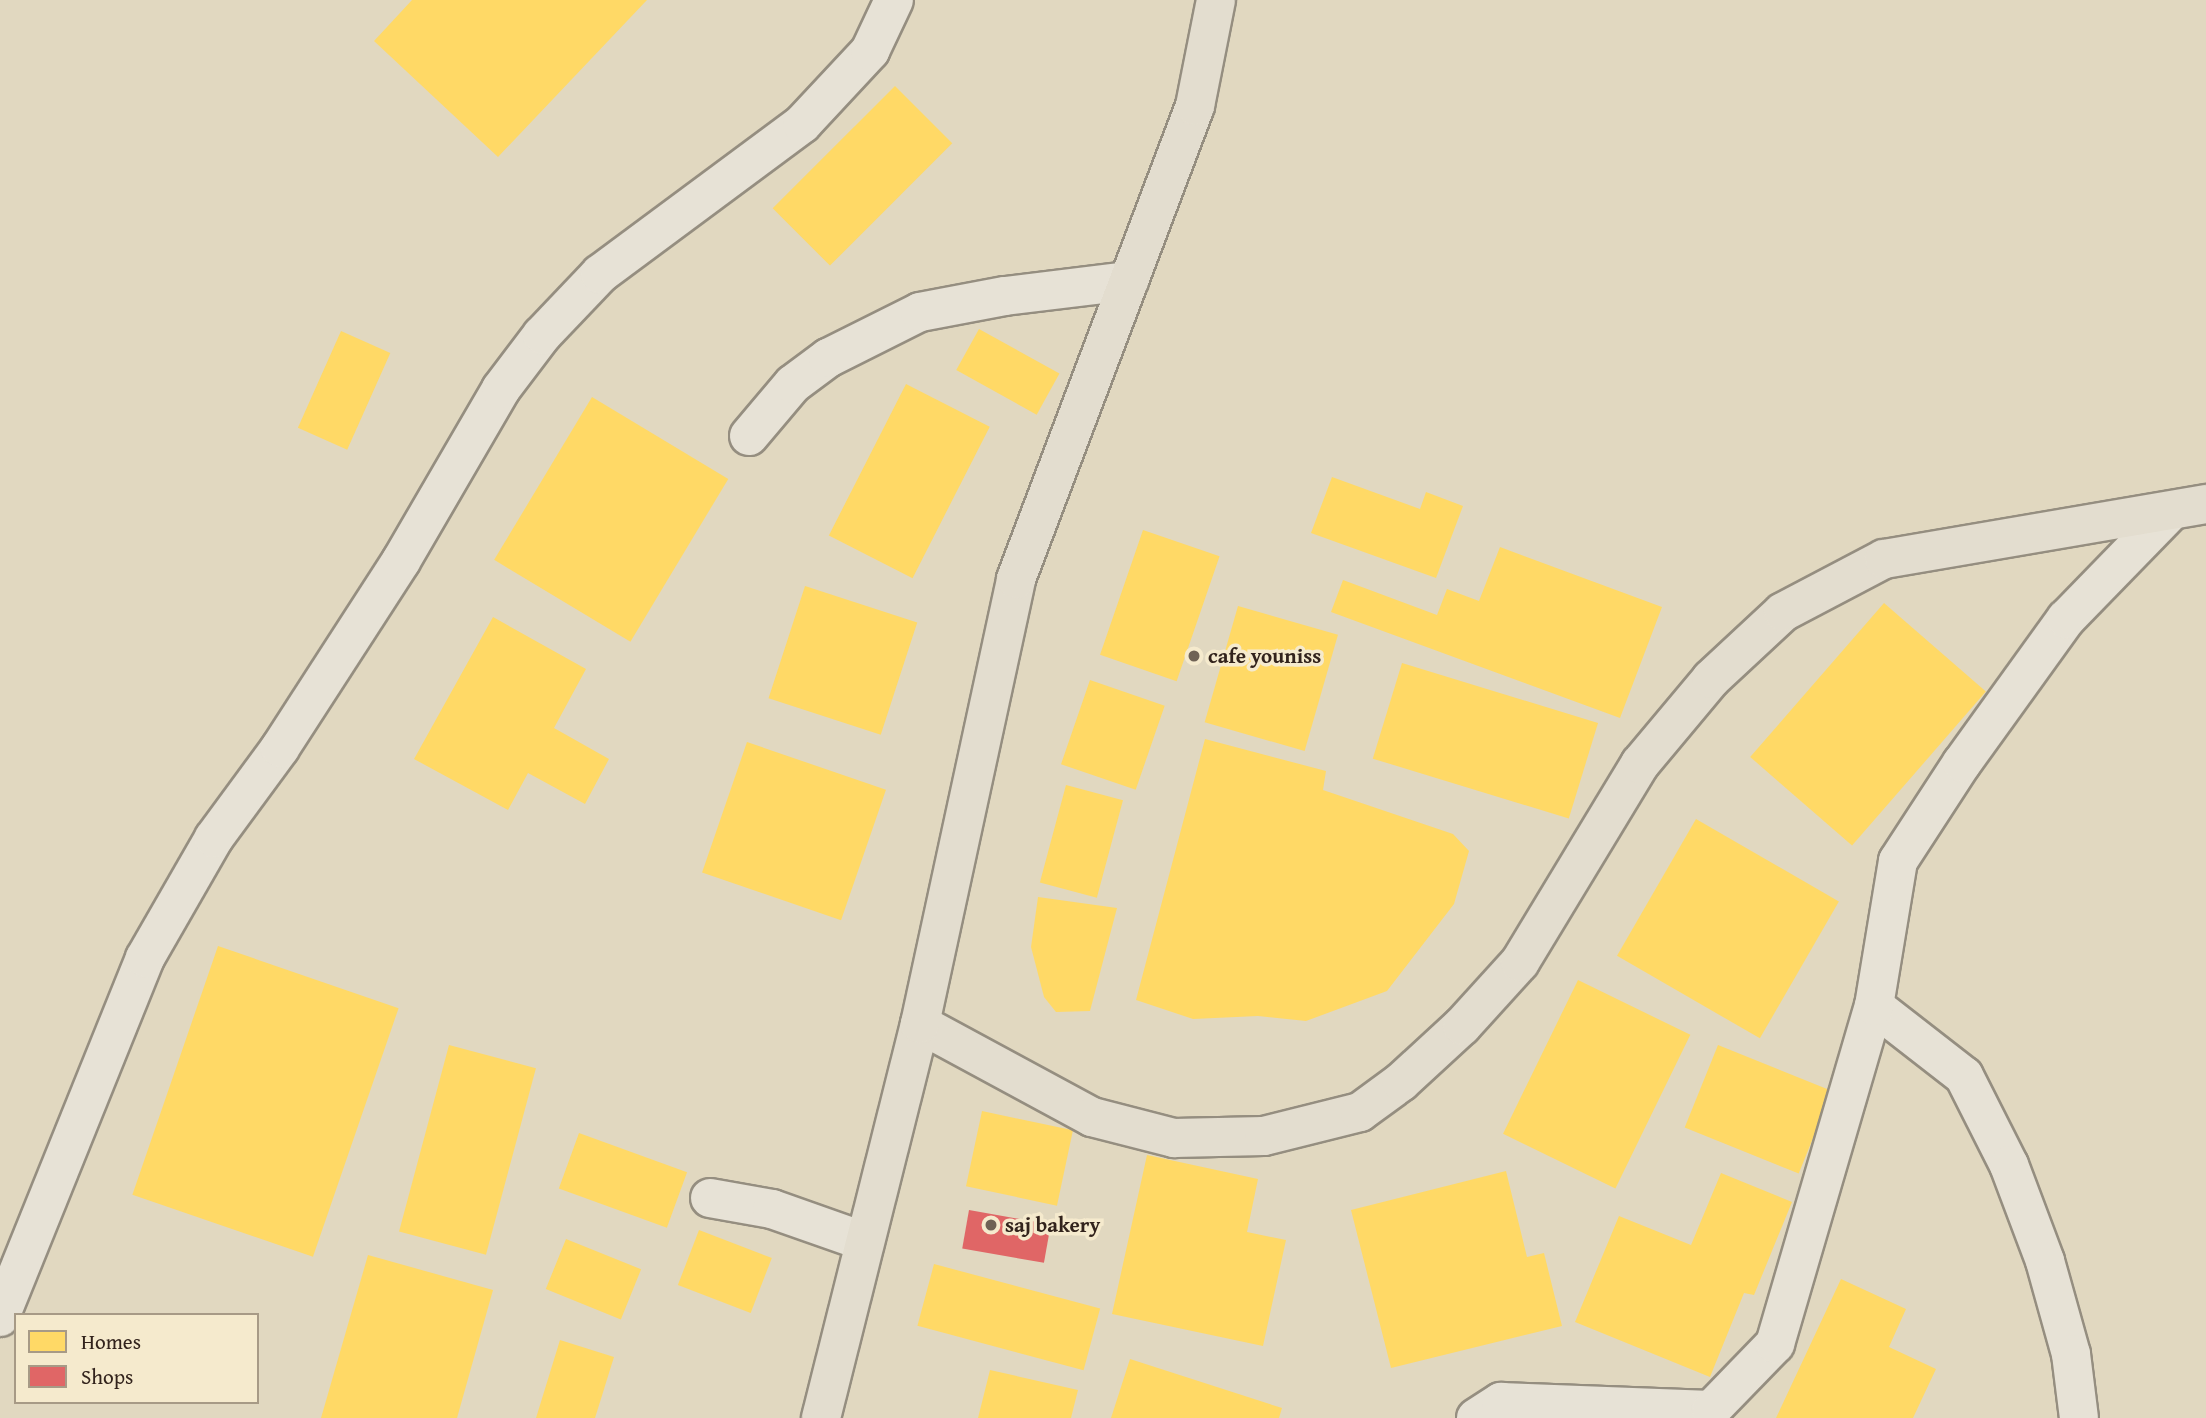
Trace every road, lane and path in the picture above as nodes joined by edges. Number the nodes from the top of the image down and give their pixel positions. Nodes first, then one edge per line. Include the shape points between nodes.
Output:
1 (894, 0) edge
2 (1216, 0) edge
3 (1129, 281) junction
4 (749, 436) dead end
5 (2206, 504) edge
6 (2169, 513) junction
7 (1874, 1006) junction
8 (920, 1024) junction
9 (710, 1198) dead end
10 (863, 1241) junction
11 (0, 1317) edge
12 (821, 1418) edge
13 (1476, 1418) edge
14 (2079, 1418) edge

1 - 11 street via 870,51 802,124 600,274 542,335 501,388 401,562 280,748 214,838 145,958
2 - 3 main road via 1195,106
3 - 4 street via 1004,296 920,312 828,358 793,384
3 - 8 main road via 1016,579
5 - 6 main road
6 - 7 street via 2066,619 1898,861
6 - 8 main road via 1884,559 1783,612 1711,679 1640,764 1520,962 1462,1026 1360,1112 1264,1136 1174,1138 1092,1117
7 - 13 street via 1775,1344 1711,1410 1501,1402
7 - 14 street via 1964,1076 2004,1154 2049,1274 2071,1354
8 - 10 main road
9 - 10 street via 772,1209
10 - 12 main road

